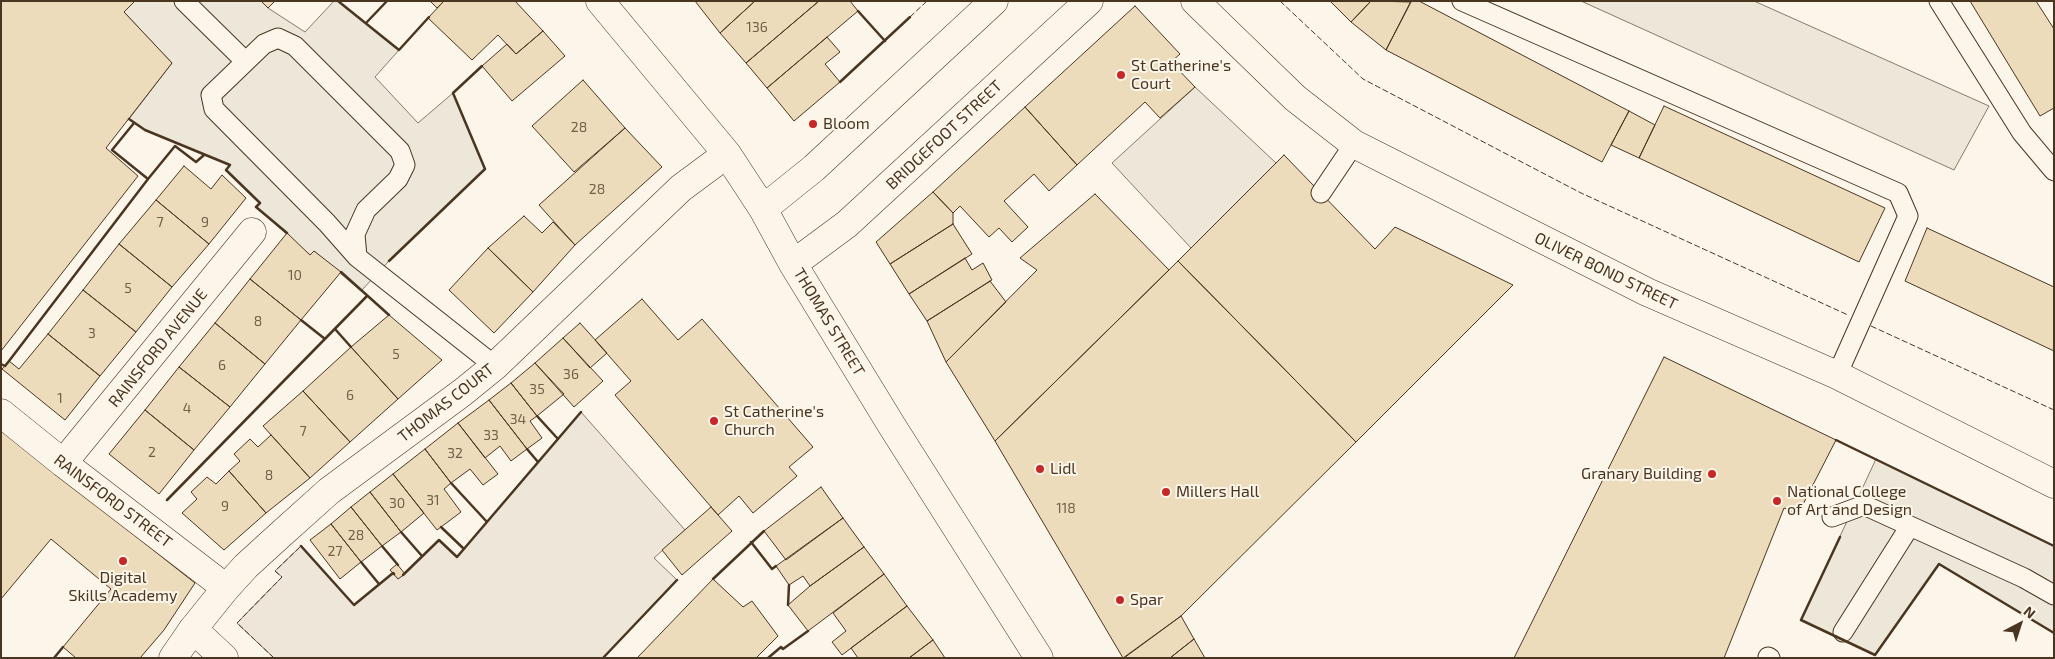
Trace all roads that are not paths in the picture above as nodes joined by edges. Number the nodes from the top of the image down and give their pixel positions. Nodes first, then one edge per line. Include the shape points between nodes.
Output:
1 (184, 1) edge
2 (600, 1) edge
3 (994, 1) edge
4 (1089, 1) edge
5 (1195, 1) edge
6 (1462, 1) edge
7 (1939, 1) edge
8 (245, 61) junction
9 (1354, 144) junction
10 (727, 154) junction
11 (2054, 171) edge
12 (1321, 193) dead end
13 (763, 209) junction
14 (252, 232) dead end
15 (358, 257) junction
16 (793, 264) junction
17 (495, 366) junction
18 (1837, 375) junction
19 (1, 413) edge
20 (63, 463) junction
21 (2054, 484) edge
22 (1832, 517) dead end
23 (1910, 526) junction
24 (226, 588) junction
25 (2054, 596) edge
26 (193, 630) junction
27 (1843, 632) dead end
28 (173, 658) edge
29 (224, 658) edge
30 (1039, 658) edge

1 - 8 lane
2 - 10 main road, THOMAS STREET
3 - 13 main road via 814,168
4 - 16 main road, BRIDGEFOOT STREET via 847,224
5 - 9 main road, OLIVER BOND STREET via 1295,98
6 - 18 lane via 1898,193 1908,216
7 - 11 lane via 2022,133
8 - 15 lane via 211,95 214,109
8 - 15 lane via 264,44 278,38 295,46 400,151 405,165 398,179 366,210 356,234
9 - 12 lane
9 - 18 main road, OLIVER BOND STREET via 1647,292
10 - 13 main road, THOMAS STREET
10 - 17 main road, THOMAS COURT via 681,188
13 - 16 main road, THOMAS STREET
14 - 20 main road, RAINSFORD AVENUE
15 - 17 lane
16 - 30 main road, THOMAS STREET
17 - 24 main road, THOMAS COURT via 329,491
18 - 21 main road, OLIVER BOND STREET
19 - 20 main road, RAINSFORD STREET
20 - 24 main road, RAINSFORD STREET
22 - 23 lane via 1864,505
23 - 25 lane via 2024,578
23 - 27 lane
24 - 26 main road, THOMAS COURT
26 - 28 main road, THOMAS COURT
26 - 29 main road

